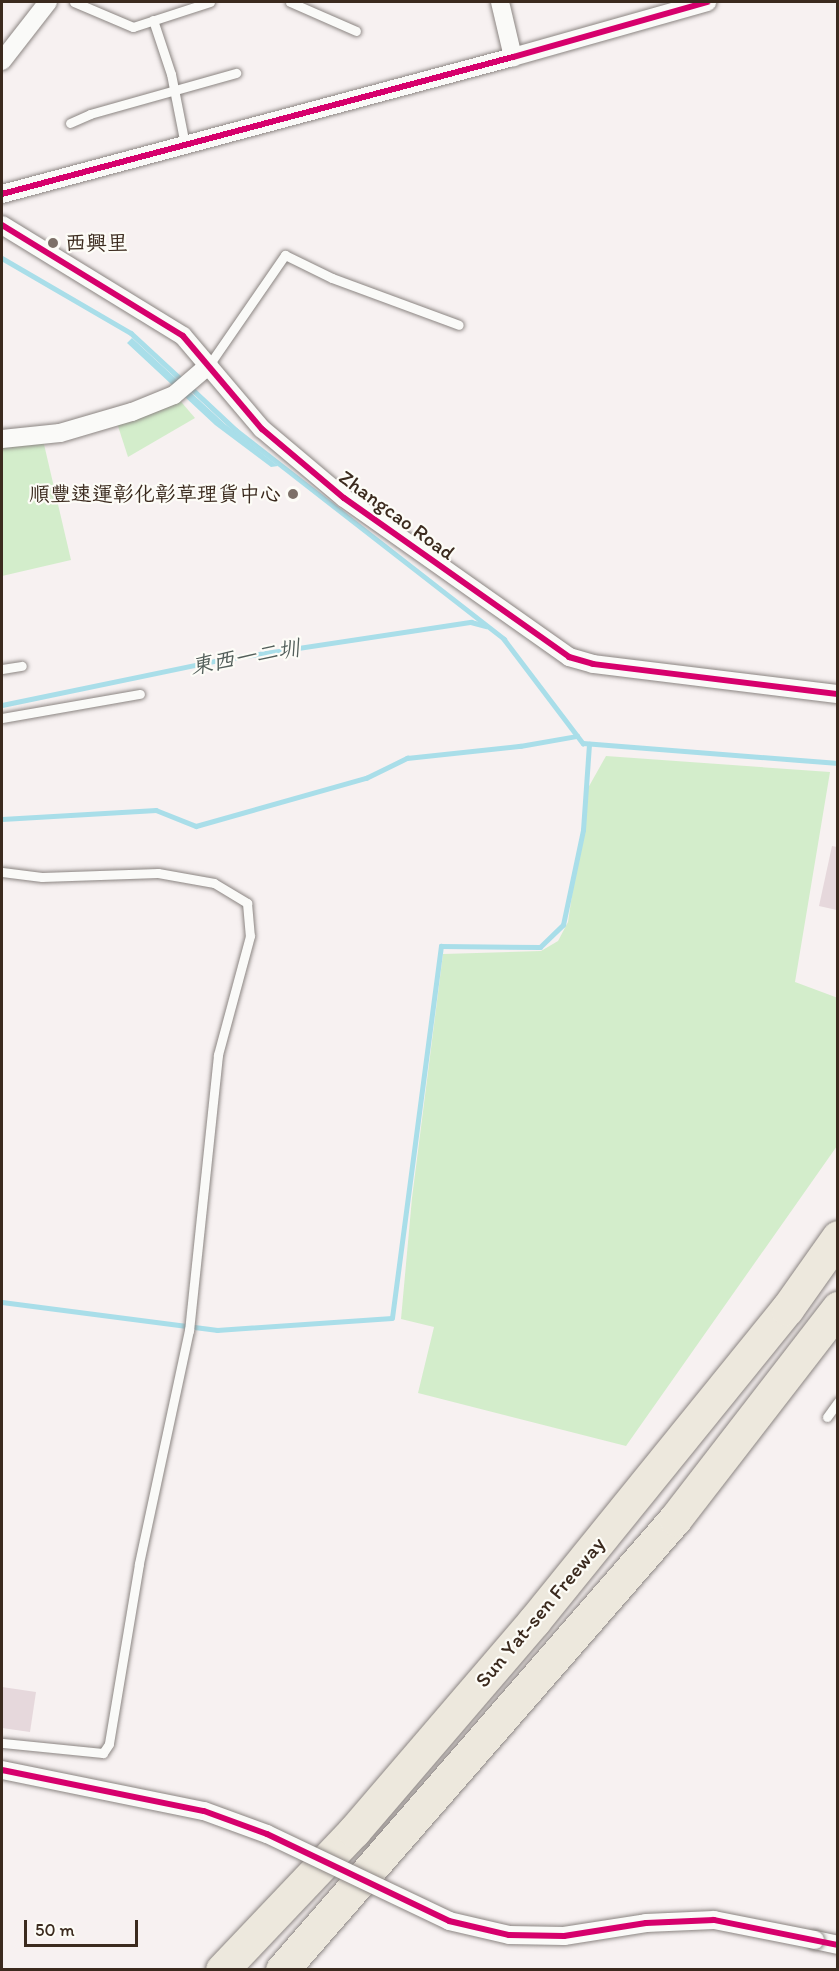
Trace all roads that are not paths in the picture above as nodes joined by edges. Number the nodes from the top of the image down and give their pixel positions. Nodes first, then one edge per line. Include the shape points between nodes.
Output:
1 (48, 2) edge
2 (74, 2) edge
3 (210, 2) edge
4 (290, 2) edge
5 (500, 2) edge
6 (707, 2) edge
7 (153, 20) junction
8 (356, 30) dead end
9 (513, 57) junction
10 (2, 61) edge
11 (236, 73) dead end
12 (173, 90) junction
13 (70, 123) dead end
14 (185, 145) junction
15 (2, 194) edge
16 (2, 225) edge
17 (459, 325) dead end
18 (209, 365) junction
19 (2, 439) edge
20 (22, 666) dead end
21 (2, 669) edge
22 (140, 694) dead end
23 (837, 694) edge
24 (2, 718) edge
25 (2, 872) edge
26 (837, 1237) edge
27 (837, 1308) edge
28 (837, 1402) edge
29 (827, 1417) dead end
30 (2, 1743) edge
31 (2, 1770) edge
32 (837, 1945) edge
33 (222, 1970) edge
34 (282, 1970) edge

1 - 10 street
2 - 7 lane via 133,27
3 - 7 lane
4 - 8 lane
5 - 9 street
6 - 9 street
7 - 12 lane
9 - 14 street
11 - 12 lane
12 - 13 lane
12 - 14 lane
14 - 15 street
16 - 18 street, Zhangcao Road via 183,336
17 - 18 lane via 332,278 285,255
18 - 19 street via 178,391 132,412 60,433
18 - 23 street, Zhangcao Road via 262,429 344,498 569,657 593,664
20 - 21 lane
22 - 24 lane
25 - 30 lane via 42,877 158,873 214,884 248,903 250,936 218,1055 189,1330 140,1564 108,1744 103,1753
26 - 33 highway, Sun Yat-sen Freeway via 787,1309 534,1621 354,1831
27 - 34 highway, Sun Yat-sen Freeway via 675,1519
28 - 29 lane
31 - 32 street, bridge via 204,1811 267,1834 449,1921 508,1935 564,1936 646,1923 714,1920

